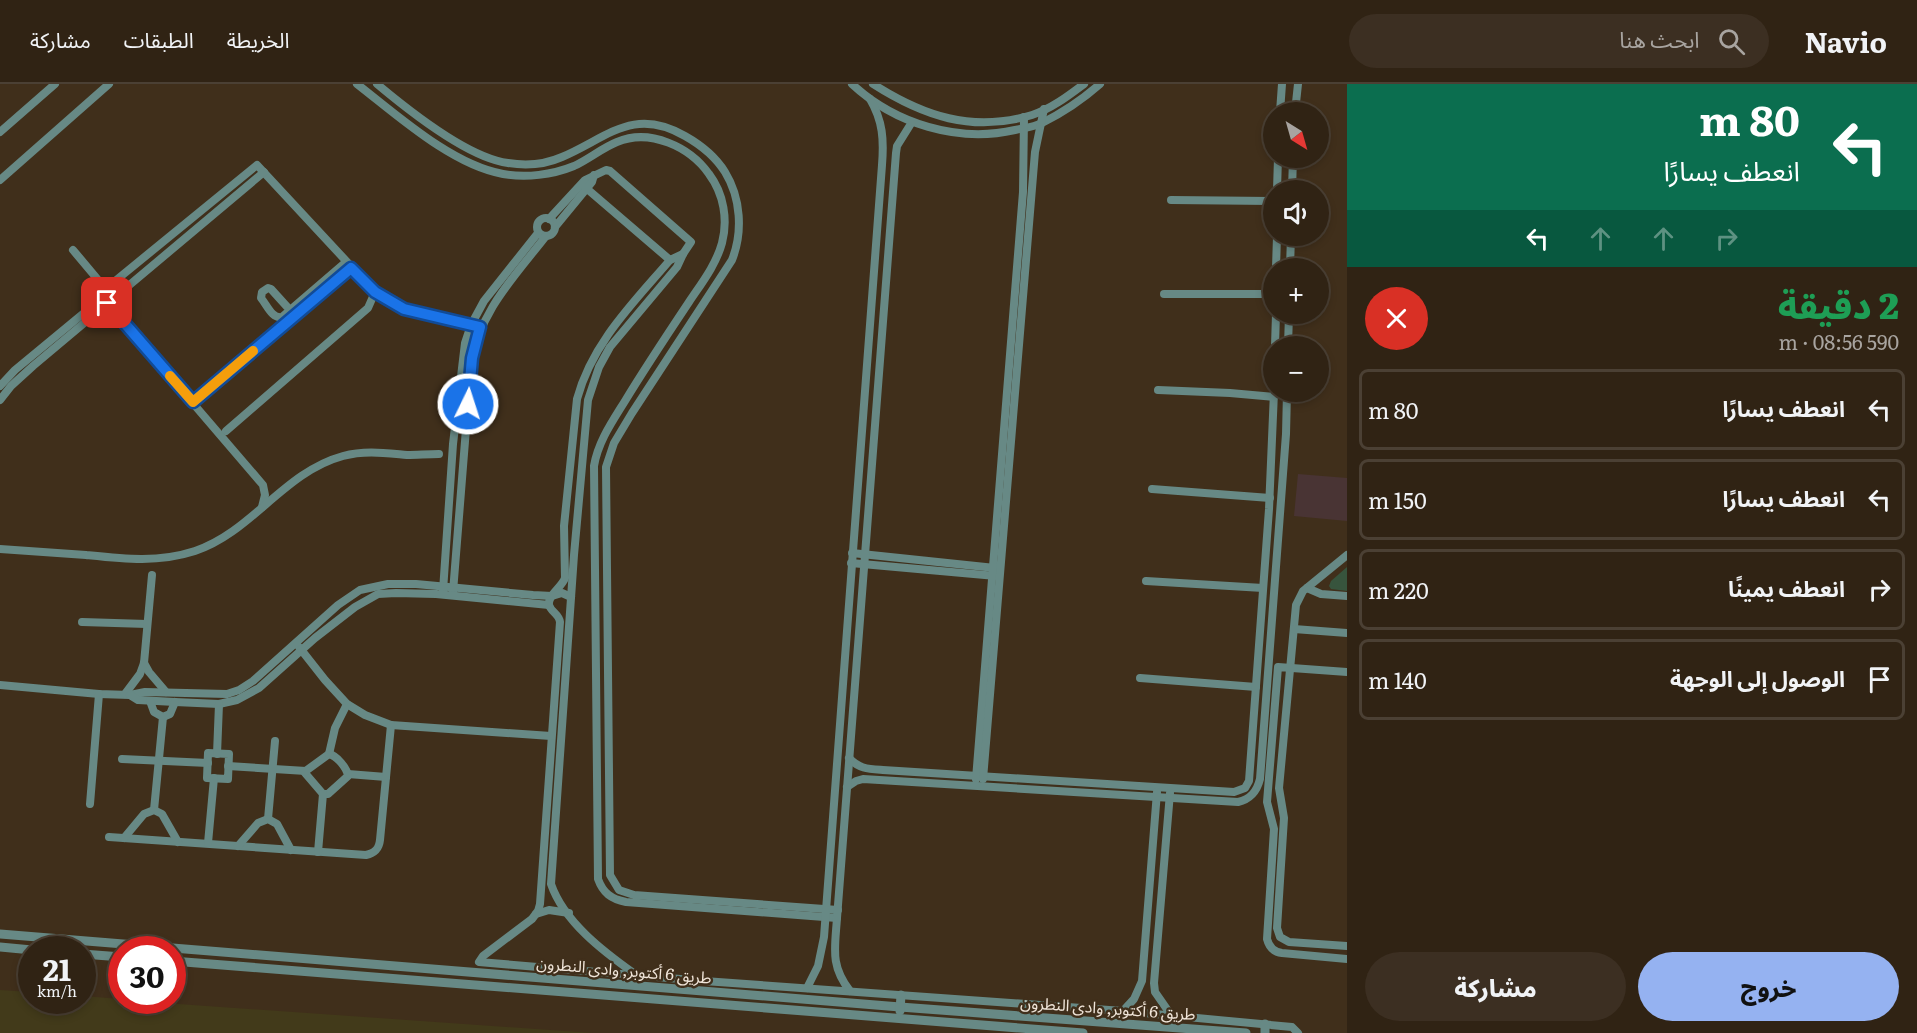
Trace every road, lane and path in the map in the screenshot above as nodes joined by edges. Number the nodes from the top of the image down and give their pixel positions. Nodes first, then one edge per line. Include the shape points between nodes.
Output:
1 (54, 84) edge
2 (109, 84) edge
3 (357, 84) edge
4 (377, 84) edge
5 (852, 84) edge
6 (873, 84) edge
7 (1084, 84) edge
8 (1100, 84) edge
9 (1282, 84) edge
10 (1298, 84) edge
11 (870, 99) junction
12 (1281, 102) edge
13 (1296, 102) edge
14 (1044, 110) junction
15 (412, 112) junction
16 (1024, 117) junction
17 (961, 120) junction
18 (424, 121) junction
19 (405, 122) junction
20 (912, 122) junction
21 (1042, 123) junction
22 (1024, 128) junction
23 (417, 130) junction
24 (0, 132) edge
25 (958, 133) junction
26 (897, 146) junction
27 (884, 147) junction
28 (261, 168) junction
29 (594, 176) junction
30 (0, 180) edge
31 (586, 188) junction
32 (1171, 200) dead end
33 (1263, 201) edge
34 (549, 219) junction
35 (555, 227) junction
36 (542, 235) junction
37 (73, 250) dead end
38 (682, 254) junction
39 (670, 260) junction
40 (348, 265) junction
41 (109, 286) junction
42 (375, 292) junction
43 (643, 292) junction
44 (1164, 294) dead end
45 (1263, 294) edge
46 (116, 296) junction
47 (650, 298) junction
48 (105, 304) junction
49 (290, 310) dead end
50 (471, 325) junction
51 (480, 327) junction
52 (0, 386) edge
53 (1158, 390) dead end
54 (1263, 394) edge
55 (0, 400) edge
56 (193, 402) junction
57 (1273, 402) edge
58 (1287, 402) edge
59 (226, 430) dead end
60 (1271, 434) junction
61 (1286, 434) junction
62 (438, 454) dead end
63 (452, 462) junction
64 (463, 463) junction
65 (263, 485) junction
66 (285, 488) junction
67 (1152, 489) dead end
68 (1269, 498) junction
69 (262, 507) junction
70 (0, 549) edge
71 (852, 553) junction
72 (570, 555) junction
73 (865, 555) junction
74 (1347, 555) edge
75 (851, 563) junction
76 (864, 565) junction
77 (996, 572) junction
78 (595, 573) junction
79 (607, 573) junction
80 (152, 575) dead end
81 (1146, 581) dead end
82 (1263, 588) junction
83 (1307, 588) junction
84 (443, 591) junction
85 (453, 592) junction
86 (552, 596) junction
87 (1347, 596) edge
88 (571, 597) junction
89 (533, 599) junction
90 (549, 605) junction
91 (82, 622) dead end
92 (147, 624) junction
93 (1294, 628) junction
94 (1347, 633) edge
95 (296, 643) junction
96 (302, 650) junction
97 (144, 663) junction
98 (1291, 669) junction
99 (556, 672) junction
100 (566, 672) junction
101 (1347, 672) edge
102 (1140, 678) dead end
103 (0, 685) edge
104 (1256, 687) junction
105 (166, 692) junction
106 (99, 694) junction
107 (1276, 694) junction
108 (128, 695) junction
109 (1288, 696) junction
110 (150, 701) junction
111 (175, 702) junction
112 (219, 704) junction
113 (347, 704) junction
114 (163, 717) junction
115 (391, 725) junction
116 (551, 736) junction
117 (275, 741) dead end
118 (217, 754) junction
119 (329, 754) junction
120 (849, 758) junction
121 (122, 759) dead end
122 (158, 760) junction
123 (208, 763) junction
124 (228, 766) junction
125 (273, 769) junction
126 (306, 771) junction
127 (348, 774) junction
128 (980, 776) junction
129 (386, 777) junction
130 (214, 778) junction
131 (979, 786) junction
132 (848, 787) junction
133 (1158, 788) junction
134 (1171, 789) junction
135 (323, 794) junction
136 (1156, 797) junction
137 (1170, 798) junction
138 (90, 804) dead end
139 (545, 806) junction
140 (556, 806) junction
141 (154, 810) junction
142 (268, 819) junction
143 (545, 819) junction
144 (555, 820) junction
145 (109, 837) dead end
146 (124, 838) junction
147 (178, 842) junction
148 (208, 843) junction
149 (238, 846) junction
150 (291, 850) junction
151 (318, 852) junction
152 (543, 852) junction
153 (553, 854) junction
154 (1150, 870) junction
155 (1163, 871) junction
156 (541, 872) junction
157 (551, 873) junction
158 (569, 913) junction
159 (826, 913) junction
160 (536, 914) junction
161 (837, 914) junction
162 (0, 934) edge
163 (824, 937) junction
164 (1281, 937) junction
165 (836, 938) junction
166 (1269, 944) junction
167 (1347, 946) edge
168 (0, 947) edge
169 (18, 949) edge
170 (1347, 959) edge
171 (186, 962) edge
172 (1143, 969) junction
173 (1154, 970) junction
174 (636, 975) junction
175 (807, 988) junction
176 (850, 991) junction
177 (901, 995) junction
178 (900, 1007) junction
179 (1123, 1011) junction
180 (1171, 1015) junction
181 (899, 1019) junction
182 (1265, 1028) edge
183 (1146, 1029) edge
184 (1048, 1032) edge
185 (1083, 1033) edge
186 (1246, 1033) edge
187 (1298, 1033) edge

1 - 24 street
2 - 30 street
3 - 19 street
4 - 15 street
5 - 11 street
6 - 17 street via 931,115
7 - 14 street
8 - 21 street
9 - 12 street
10 - 13 street
11 - 20 street
11 - 27 street via 880,120
14 - 16 street
14 - 21 street
15 - 18 street
15 - 19 street
16 - 17 street via 989,122
16 - 22 street
17 - 25 street
18 - 23 street
18 - 79 street via 475,153 521,165 563,157 622,127 658,125 681,133 707,151 731,184 739,225 732,260 632,413 609,457
19 - 23 street
20 - 25 street
20 - 26 street
21 - 22 street
21 - 77 street via 1035,152
22 - 25 street
22 - 77 street via 1023,192
23 - 78 street via 481,168 523,176 573,166 627,139 655,139 686,152 704,167 718,189 725,222 716,260 598,446 594,466
26 - 27 street
26 - 73 street
27 - 71 street
28 - 40 street
28 - 41 street via 256,165
28 - 46 street
29 - 31 street
29 - 34 street via 582,182
29 - 38 street via 610,171 688,238 690,244
31 - 35 street
31 - 39 street
32 - 33 street
34 - 35 street
34 - 36 street via 537,223
35 - 36 street via 552,233
36 - 50 street via 490,293
36 - 51 street
37 - 41 street via 99,281
38 - 39 street
38 - 47 street via 677,267
39 - 43 street
40 - 42 street
40 - 49 street
40 - 56 street
41 - 46 street
42 - 50 street via 404,309
42 - 59 street via 368,308
43 - 47 street
43 - 72 street via 597,350 581,386 564,526
44 - 45 street
46 - 48 street
47 - 72 street via 610,347 591,389
48 - 52 street via 96,303
48 - 55 street
48 - 56 street
50 - 51 street
50 - 63 street via 462,364
51 - 64 street via 471,366
53 - 54 street
56 - 65 street
57 - 60 street
58 - 61 street
60 - 61 street
60 - 68 street
61 - 137 street via 1259,783 1250,797 1238,802
62 - 66 street via 376,452 344,456 311,469
63 - 64 street
63 - 84 street
64 - 85 street
65 - 66 street
65 - 69 street
66 - 69 street
67 - 68 street
68 - 82 street
69 - 70 street via 217,542 171,557 128,560
71 - 73 street
71 - 75 street
72 - 86 street via 564,582
72 - 88 street
73 - 76 street
73 - 77 street
74 - 83 street
75 - 76 street
75 - 159 street
76 - 77 street
76 - 120 street
77 - 128 street
78 - 79 street
78 - 159 street via 597,867 601,886 611,897 626,902
79 - 159 street via 612,881 619,890 634,895
80 - 92 street
81 - 82 street
82 - 104 street
83 - 87 street via 1320,594
83 - 93 street via 1296,605
84 - 85 street
84 - 95 street via 400,584 360,590
84 - 96 street via 371,596
85 - 89 street
86 - 88 street via 562,593
86 - 89 street
86 - 90 street
88 - 100 street
89 - 90 street
90 - 99 street via 560,619
91 - 92 street
92 - 97 street
93 - 94 street
93 - 98 street
95 - 96 street
95 - 105 street via 239,690 219,694
96 - 112 street via 253,692
96 - 113 street
97 - 105 street
97 - 108 street
98 - 101 street
98 - 107 street via 1278,667
98 - 109 street
99 - 100 street
99 - 116 street
100 - 140 street
102 - 104 street
103 - 106 street
104 - 134 street via 1249,781 1245,788 1234,792
105 - 108 street
106 - 108 street
106 - 138 street
107 - 109 street
107 - 166 street via 1267,802 1274,829
108 - 110 street
109 - 164 street via 1279,788 1284,818 1277,928
110 - 111 street
110 - 114 street via 154,712
111 - 112 street
111 - 114 street via 170,714
112 - 118 street
113 - 115 street
113 - 119 street via 335,728
114 - 122 street
115 - 116 street
115 - 129 street
116 - 139 street
117 - 125 street
118 - 123 street via 208,753
118 - 124 street via 229,754
119 - 126 street
119 - 127 street
120 - 128 street via 863,768
120 - 132 street
121 - 122 street
122 - 123 street
122 - 141 street
123 - 130 street via 207,778
124 - 125 street
124 - 130 street via 228,779
125 - 126 street
125 - 142 street
126 - 135 street
127 - 129 street
127 - 135 street via 328,794
128 - 131 street
128 - 133 street
129 - 151 street via 376,850 366,855
130 - 148 street
131 - 132 street via 863,779
131 - 136 street
132 - 161 street
133 - 134 street
133 - 136 street
134 - 137 street
135 - 151 street
136 - 137 street
136 - 154 street
137 - 155 street
139 - 140 street
139 - 143 street
140 - 144 street
141 - 146 street via 144,814
141 - 147 street via 162,814
142 - 149 street via 258,823
142 - 150 street via 278,824
143 - 144 street
143 - 152 street
144 - 153 street
145 - 146 street
146 - 147 street
147 - 148 street
148 - 149 street
149 - 150 street
150 - 151 street
152 - 153 street
152 - 156 street
153 - 157 street
154 - 155 street
154 - 172 street
155 - 173 street
156 - 157 street
156 - 160 street
157 - 158 street via 553,889
158 - 160 street via 549,910
158 - 174 street via 598,946
159 - 161 street
159 - 163 street
160 - 174 street via 479,963
161 - 165 street
162 - 178 street, طريق 6 أكتوبر, وادى النطرون
163 - 165 street
163 - 175 street via 818,966
164 - 166 street
164 - 167 street via 1289,942
165 - 176 street via 837,971
166 - 170 street via 1282,953
168 - 169 street
171 - 181 street, طريق 6 أكتوبر, وادى النطرون
172 - 173 street
172 - 179 street via 1138,993
173 - 180 street via 1155,992
174 - 175 street
175 - 176 street
176 - 177 street
177 - 178 street
177 - 179 street
178 - 181 street
178 - 183 street, طريق 6 أكتوبر, وادى النطرون
179 - 180 street
180 - 182 street
181 - 184 street, طريق 6 أكتوبر, وادى النطرون
182 - 187 street via 1292,1027
183 - 186 street, طريق 6 أكتوبر, وادى النطرون
184 - 185 street, طريق 6 أكتوبر, وادى النطرون

